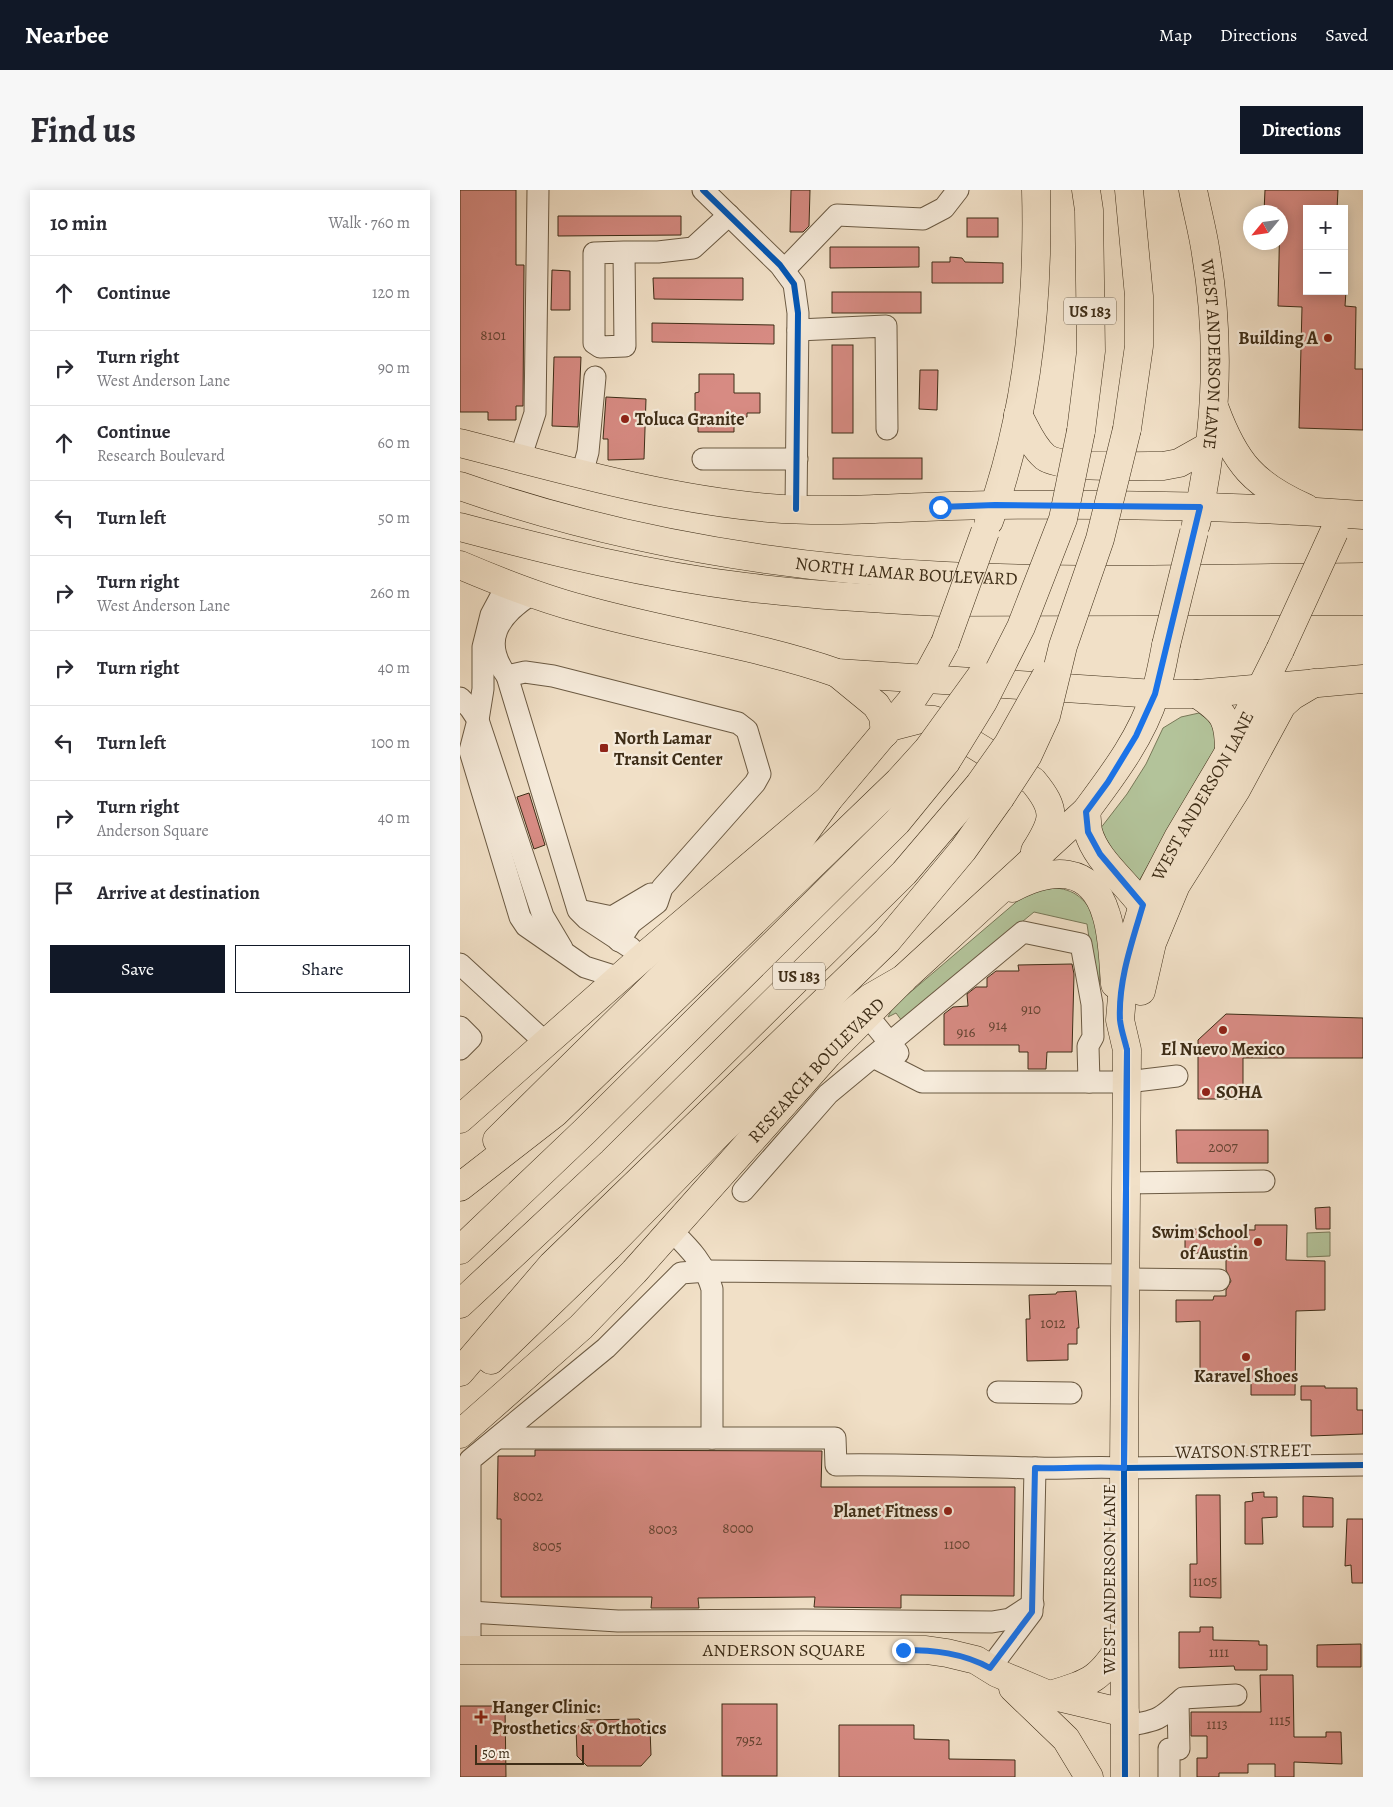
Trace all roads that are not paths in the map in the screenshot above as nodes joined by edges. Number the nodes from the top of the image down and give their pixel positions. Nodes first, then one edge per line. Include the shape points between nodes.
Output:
1 (538, 190) edge
2 (703, 190) edge
3 (958, 190) edge
4 (1036, 190) edge
5 (1086, 190) edge
6 (1130, 190) edge
7 (1193, 190) edge
8 (729, 215) junction
9 (624, 252) dead end
10 (784, 270) junction
11 (798, 330) junction
12 (595, 377) dead end
13 (1214, 407) junction
14 (1018, 415) junction
15 (886, 429) dead end
16 (460, 444) edge
17 (1211, 445) junction
18 (520, 459) junction
19 (703, 459) dead end
20 (797, 459) junction
21 (582, 474) junction
22 (460, 486) edge
23 (995, 505) junction
24 (796, 509) junction
25 (1316, 513) junction
26 (1197, 520) junction
27 (1349, 521) edge
28 (460, 527) edge
29 (460, 565) edge
30 (1363, 577) edge
31 (507, 585) junction
32 (532, 594) junction
33 (1363, 600) edge
34 (1280, 650) junction
35 (837, 673) junction
36 (507, 676) junction
37 (1363, 679) edge
38 (925, 680) junction
39 (1315, 682) junction
40 (1262, 688) junction
41 (1155, 694) junction
42 (1198, 694) junction
43 (460, 698) edge
44 (478, 720) junction
45 (888, 730) junction
46 (1229, 752) junction
47 (465, 754) edge
48 (937, 755) junction
49 (990, 791) junction
50 (828, 800) junction
51 (1086, 812) junction
52 (1026, 867) junction
53 (662, 888) junction
54 (993, 898) junction
55 (1143, 905) junction
56 (578, 910) junction
57 (619, 941) junction
58 (1152, 942) junction
59 (565, 952) junction
60 (643, 957) junction
61 (460, 964) edge
62 (620, 978) junction
63 (903, 979) junction
64 (867, 1015) junction
65 (1120, 1020) junction
66 (460, 1027) edge
67 (890, 1042) junction
68 (546, 1043) junction
69 (460, 1049) edge
70 (1127, 1050) junction
71 (873, 1057) junction
72 (1177, 1076) dead end
73 (922, 1082) junction
74 (1089, 1082) junction
75 (1127, 1082) junction
76 (460, 1119) edge
77 (460, 1180) edge
78 (1264, 1181) dead end
79 (1126, 1183) junction
80 (460, 1187) edge
81 (743, 1191) dead end
82 (672, 1231) junction
83 (460, 1250) edge
84 (707, 1271) junction
85 (1126, 1277) junction
86 (1218, 1280) dead end
87 (460, 1304) edge
88 (581, 1327) junction
89 (606, 1348) junction
90 (460, 1372) edge
91 (460, 1388) edge
92 (998, 1392) dead end
93 (1071, 1393) dead end
94 (460, 1434) edge
95 (498, 1438) junction
96 (712, 1438) junction
97 (1363, 1466) edge
98 (1035, 1468) junction
99 (1124, 1468) junction
100 (1033, 1604) junction
101 (470, 1612) junction
102 (833, 1620) junction
103 (1124, 1641) junction
104 (465, 1650) edge
105 (835, 1650) junction
106 (994, 1671) junction
107 (1049, 1695) junction
108 (1236, 1696) dead end
109 (1178, 1703) junction
110 (1125, 1720) junction
111 (1089, 1777) edge
112 (1125, 1777) edge
113 (1169, 1777) edge

1 - 18 street via 535,413
2 - 8 street
3 - 10 street via 944,208 923,219 837,215
4 - 14 main road via 1032,325
5 - 48 main road, US 183, bridge via 1091,350 1081,431 1063,519 1021,627 964,696
6 - 49 main road, US 183, bridge via 1139,296 1139,346 1127,429 1100,539 1063,646 1008,744
7 - 13 main road, WEST ANDERSON LANE via 1207,264 1213,322
8 - 9 street via 693,248
8 - 10 street
10 - 11 street via 794,284
11 - 15 street via 886,326
11 - 20 street
12 - 21 street via 588,452
13 - 17 main road, WEST ANDERSON LANE
13 - 25 main road via 1237,457 1254,479 1277,495
14 - 17 main road via 1035,447 1046,458 1063,464 1163,466 1179,463
14 - 23 main road
16 - 18 main road
17 - 26 main road, WEST ANDERSON LANE
18 - 21 main road
19 - 20 street
20 - 24 street
21 - 24 main road via 715,502
22 - 30 main road, NORTH LAMAR BOULEVARD via 560,516 659,539 832,567 947,576
23 - 24 main road
23 - 26 main road
23 - 38 main road, bridge via 945,643
25 - 26 main road
25 - 27 main road
26 - 41 main road, WEST ANDERSON LANE, bridge
27 - 34 main road, WEST ANDERSON LANE, bridge
28 - 33 main road, NORTH LAMAR BOULEVARD via 552,551 654,572 751,588 871,599 941,602
29 - 31 main road
31 - 32 main road
31 - 44 street via 491,615 483,647 483,688
32 - 35 main road via 583,610 737,643
32 - 36 street via 508,612 494,636 499,666
34 - 39 main road via 1285,667 1294,679
34 - 40 main road, WEST ANDERSON LANE
35 - 38 main road
35 - 45 main road via 876,705
36 - 53 street via 525,672 553,676 738,723 748,730 760,774
36 - 56 street
37 - 39 main road
38 - 41 main road
38 - 45 main road
39 - 40 main road
39 - 58 main road via 1282,706 1236,790 1176,885
40 - 42 main road
40 - 46 main road, WEST ANDERSON LANE
41 - 42 main road
41 - 51 main road, RESEARCH BOULEVARD via 1136,736
42 - 46 main road via 1217,706 1224,717 1229,730
43 - 44 street
44 - 47 street
44 - 59 street via 543,916
45 - 50 main road
45 - 52 main road via 920,719 934,720 1033,781 1044,793 1051,820
46 - 55 main road, WEST ANDERSON LANE
47 - 59 street via 520,917 526,926
48 - 80 main road via 893,787 555,1113
48 - 83 main road, US 183 via 897,822
49 - 87 main road, US 183 via 612,1162
49 - 90 main road via 963,850 888,941 552,1265
50 - 60 main road
50 - 77 main road via 796,845 544,1092
51 - 52 main road, RESEARCH BOULEVARD
51 - 55 main road via 1088,832 1100,854
52 - 54 main road, RESEARCH BOULEVARD
53 - 56 street via 612,917
53 - 57 street via 656,903 631,924
54 - 63 main road, RESEARCH BOULEVARD
54 - 65 main road via 1039,875 1061,872 1081,880 1096,893 1106,914
55 - 58 main road via 1150,920
55 - 65 main road, WEST ANDERSON LANE via 1130,948
56 - 57 street
57 - 60 street
58 - 70 main road, WEST ANDERSON LANE via 1144,972 1138,1022
59 - 62 street via 585,968
60 - 62 main road
61 - 68 street
62 - 68 main road
63 - 64 main road, RESEARCH BOULEVARD
63 - 91 main road via 870,998 815,1044 721,1131 608,1247
64 - 67 street
64 - 82 main road, RESEARCH BOULEVARD via 828,1054
65 - 70 main road, WEST ANDERSON LANE
66 - 69 street via 471,1038
67 - 71 street
67 - 73 street
67 - 74 street via 1023,932 1081,944 1092,1004
68 - 76 main road
70 - 75 main road, WEST ANDERSON LANE
71 - 73 street
71 - 81 street via 828,1094
72 - 75 street
73 - 74 street
74 - 75 street
75 - 79 main road, WEST ANDERSON LANE
78 - 79 street
79 - 85 main road, WEST ANDERSON LANE
82 - 84 street
82 - 88 main road, RESEARCH BOULEVARD
84 - 85 street
84 - 89 street via 681,1273
84 - 96 street via 712,1289
85 - 86 street
85 - 99 main road, WEST ANDERSON LANE
88 - 89 street
88 - 94 main road, RESEARCH BOULEVARD
89 - 95 street
92 - 93 street
95 - 96 street
95 - 101 street via 470,1460
96 - 98 street, WATSON STREET via 835,1438 836,1465
97 - 99 street, WATSON STREET
98 - 99 street, WATSON STREET
98 - 100 street
99 - 103 main road, WEST ANDERSON LANE
100 - 102 street via 1010,1619 992,1622
100 - 106 street via 1032,1612
101 - 102 street via 618,1621
101 - 104 street
102 - 105 street
103 - 107 main road via 1109,1666 1091,1682
103 - 110 main road, WEST ANDERSON LANE
104 - 105 main road, ANDERSON SQUARE
105 - 106 main road, ANDERSON SQUARE via 947,1652 976,1660
106 - 107 main road, ANDERSON SQUARE
106 - 111 main road via 1066,1739
107 - 110 main road, ANDERSON SQUARE
108 - 109 street via 1183,1698
109 - 110 street via 1165,1717 1152,1722
109 - 113 street via 1179,1749 1169,1749
110 - 112 main road, WEST ANDERSON LANE

